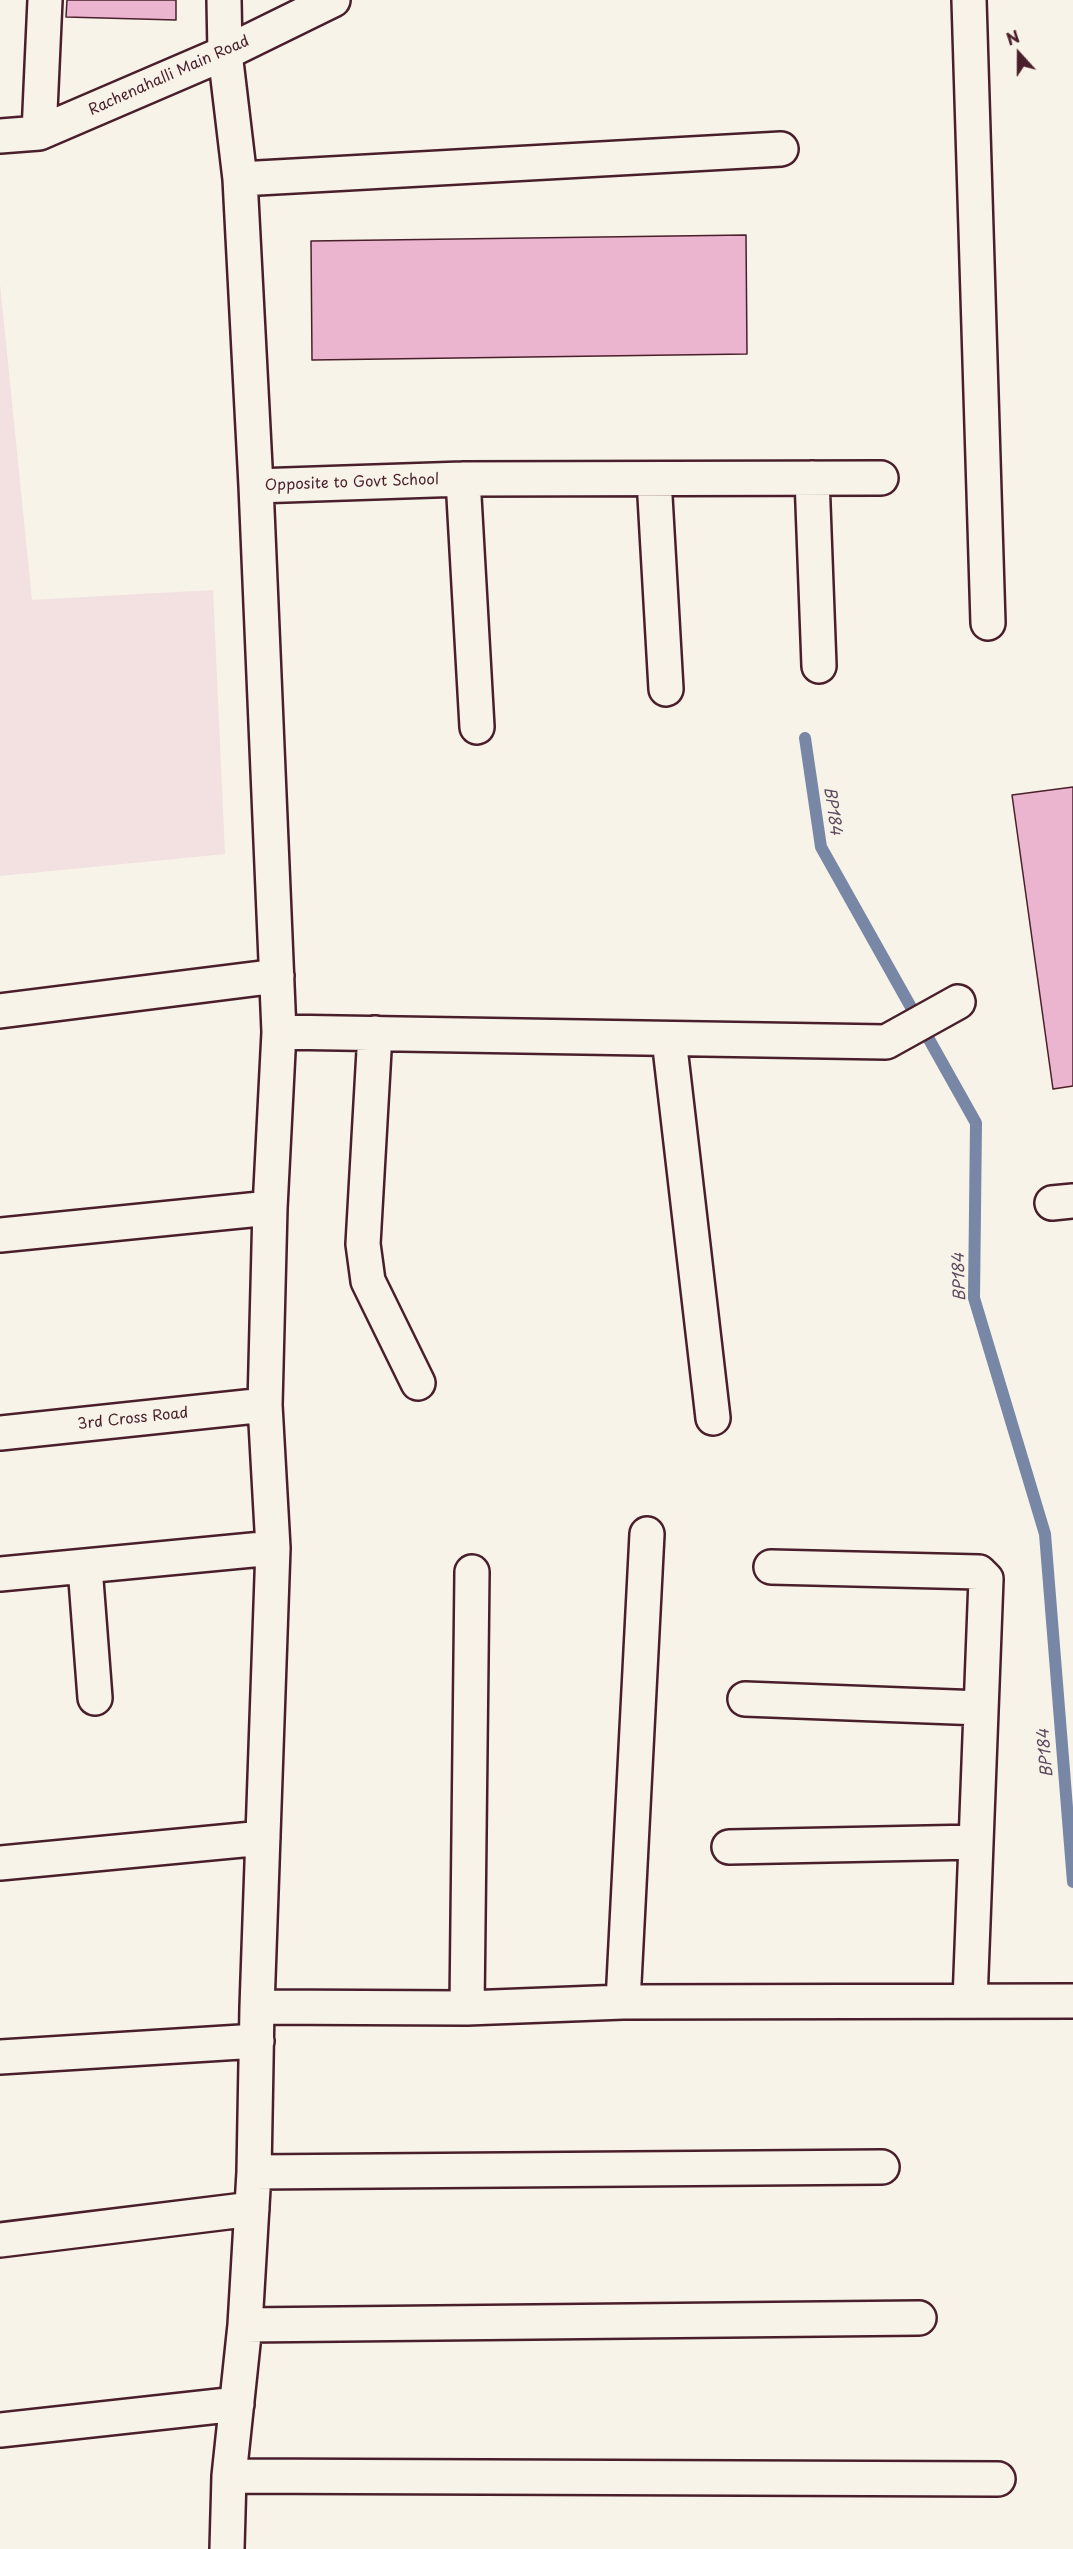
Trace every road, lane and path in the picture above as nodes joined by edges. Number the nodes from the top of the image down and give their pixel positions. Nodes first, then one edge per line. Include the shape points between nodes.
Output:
1 (45, 0) edge
2 (224, 0) edge
3 (333, 0) edge
4 (969, 0) edge
5 (225, 53) junction
6 (39, 134) junction
7 (0, 136) edge
8 (781, 149) dead end
9 (240, 179) junction
10 (812, 478) junction
11 (881, 478) dead end
12 (463, 479) junction
13 (654, 479) junction
14 (256, 486) junction
15 (988, 623) dead end
16 (819, 666) dead end
17 (666, 689) dead end
18 (477, 727) dead end
19 (277, 976) junction
20 (958, 1002) dead end
21 (0, 1011) edge
22 (279, 1032) junction
23 (375, 1033) junction
24 (669, 1039) junction
25 (270, 1208) junction
26 (0, 1235) edge
27 (418, 1383) dead end
28 (265, 1405) junction
29 (713, 1418) dead end
30 (0, 1433) edge
31 (647, 1534) dead end
32 (273, 1548) junction
33 (85, 1567) junction
34 (771, 1567) dead end
35 (472, 1572) dead end
36 (0, 1574) edge
37 (95, 1698) dead end
38 (745, 1699) dead end
39 (981, 1708) junction
40 (262, 1838) junction
41 (976, 1842) junction
42 (729, 1847) dead end
43 (0, 1863) edge
44 (970, 2001) junction
45 (1073, 2001) edge
46 (623, 2002) junction
47 (257, 2007) junction
48 (467, 2008) junction
49 (257, 2042) junction
50 (0, 2057) edge
51 (882, 2167) dead end
52 (254, 2172) junction
53 (252, 2209) junction
54 (0, 2240) edge
55 (919, 2318) dead end
56 (245, 2325) junction
57 (237, 2404) junction
58 (0, 2430) edge
59 (229, 2476) junction
60 (998, 2479) dead end
61 (227, 2549) edge

1 - 6 street
2 - 5 street, Opposite to Govt School
3 - 5 street, Rachenahalli Main Road
4 - 15 street
5 - 6 street, Rachenahalli Main Road
5 - 9 street, Opposite to Govt School
6 - 7 street, Rachenahalli Main Road
8 - 9 street
9 - 14 street, Opposite to Govt School
10 - 11 street, Opposite to Govt School
10 - 13 street, Opposite to Govt School
10 - 16 street
12 - 13 street, Opposite to Govt School
12 - 14 street, Opposite to Govt School
12 - 18 street
13 - 17 street
14 - 19 street
19 - 21 street
19 - 22 street
20 - 24 street via 886,1042
22 - 23 street
22 - 25 street
23 - 24 street
23 - 27 street via 363,1244 368,1281
24 - 29 street
25 - 26 street
25 - 28 street
28 - 30 street, 3rd Cross Road
28 - 32 street
31 - 46 street
32 - 33 street
32 - 40 street
33 - 36 street
33 - 37 street
34 - 39 street via 979,1572 986,1580
35 - 48 street
38 - 39 street
39 - 41 street
40 - 43 street
40 - 47 street
41 - 42 street
41 - 44 street
44 - 45 street
44 - 46 street
46 - 48 street
47 - 48 street
47 - 49 street
49 - 50 street
49 - 52 street
51 - 52 street
52 - 53 street
53 - 54 street
53 - 56 street
55 - 56 street
56 - 57 street
57 - 58 street
57 - 59 street
59 - 60 street
59 - 61 street

